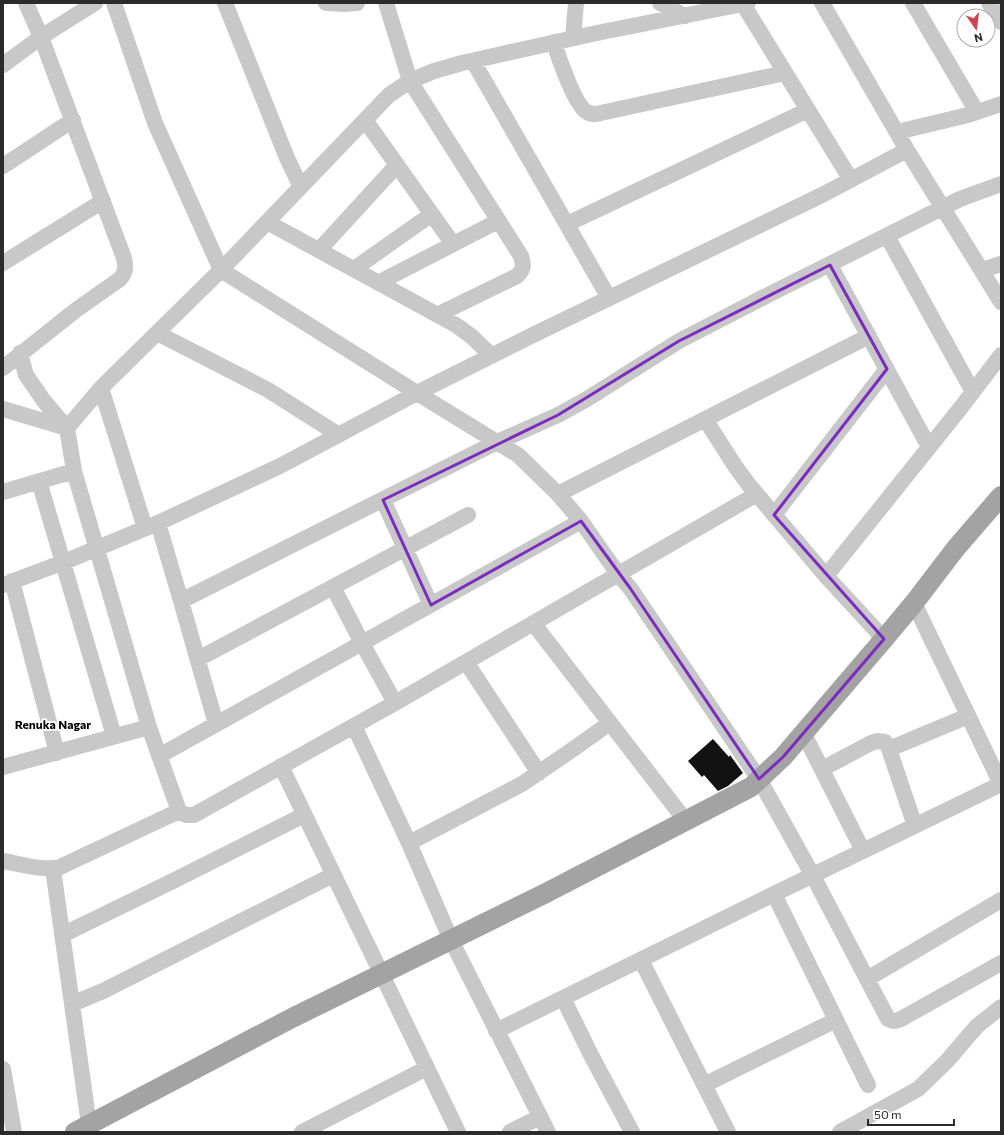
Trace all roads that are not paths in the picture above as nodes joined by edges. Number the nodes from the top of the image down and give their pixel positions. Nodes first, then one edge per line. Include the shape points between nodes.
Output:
1 (26, 3) edge
2 (95, 3) edge
3 (114, 3) edge
4 (225, 3) edge
5 (326, 3) edge
6 (357, 3) edge
7 (386, 3) edge
8 (576, 3) edge
9 (660, 3) edge
10 (822, 3) edge
11 (912, 3) edge
12 (989, 3) edge
13 (746, 4) edge
14 (685, 16) junction
15 (1001, 22) edge
16 (41, 37) junction
17 (573, 38) junction
18 (554, 42) junction
19 (473, 61) junction
20 (3, 64) edge
21 (785, 72) junction
22 (410, 81) junction
23 (1001, 104) edge
24 (808, 110) junction
25 (977, 112) junction
26 (72, 120) junction
27 (365, 120) junction
28 (897, 132) junction
29 (907, 150) junction
30 (397, 165) junction
31 (3, 166) edge
32 (850, 180) junction
33 (1001, 184) edge
34 (301, 187) junction
35 (103, 201) junction
36 (944, 208) junction
37 (432, 214) junction
38 (498, 220) junction
39 (267, 222) junction
40 (566, 224) junction
41 (887, 236) junction
42 (453, 244) junction
43 (319, 250) junction
44 (3, 263) edge
45 (1001, 264) edge
46 (830, 265) junction
47 (354, 269) junction
48 (221, 270) junction
49 (982, 270) junction
50 (378, 282) junction
51 (609, 298) junction
52 (1001, 302) edge
53 (437, 315) junction
54 (157, 333) junction
55 (869, 336) junction
56 (20, 353) junction
57 (1001, 355) edge
58 (492, 356) junction
59 (3, 368) edge
60 (887, 369) junction
61 (101, 388) junction
62 (973, 392) junction
63 (417, 393) junction
64 (3, 409) edge
65 (705, 419) junction
66 (67, 428) junction
67 (339, 435) junction
68 (497, 442) junction
69 (929, 447) junction
70 (74, 471) junction
71 (40, 481) junction
72 (3, 492) edge
73 (558, 494) junction
74 (757, 494) junction
75 (1001, 496) edge
76 (383, 500) junction
77 (774, 514) junction
78 (468, 515) dead end
79 (581, 521) junction
80 (152, 526) junction
81 (98, 548) junction
82 (405, 549) junction
83 (64, 562) junction
84 (618, 574) junction
85 (826, 576) junction
86 (8, 583) edge
87 (333, 587) junction
88 (181, 601) junction
89 (914, 603) junction
90 (431, 605) junction
91 (533, 623) junction
92 (884, 639) junction
93 (362, 643) junction
94 (198, 659) junction
95 (466, 662) junction
96 (395, 703) junction
97 (968, 716) junction
98 (610, 723) junction
99 (216, 724) junction
100 (354, 726) junction
101 (149, 727) junction
102 (804, 734) junction
103 (114, 736) junction
104 (889, 749) junction
105 (57, 753) junction
106 (159, 756) junction
107 (281, 766) junction
108 (3, 767) edge
109 (822, 769) junction
110 (539, 773) junction
111 (759, 779) junction
112 (1001, 784) edge
113 (178, 811) junction
114 (304, 815) junction
115 (686, 820) junction
116 (915, 826) junction
117 (409, 843) junction
118 (863, 851) junction
119 (3, 861) edge
120 (53, 868) junction
121 (333, 875) junction
122 (813, 876) junction
123 (774, 894) junction
124 (1001, 900) edge
125 (62, 934) junction
126 (451, 940) junction
127 (641, 960) junction
128 (1001, 963) edge
129 (382, 974) junction
130 (867, 979) junction
131 (563, 998) junction
132 (72, 1004) junction
133 (1001, 1007) edge
134 (836, 1020) junction
135 (496, 1031) junction
136 (427, 1068) junction
137 (4, 1075) edge
138 (704, 1085) junction
139 (868, 1085) dead end
140 (540, 1117) junction
141 (84, 1130) edge
142 (14, 1132) edge
143 (302, 1132) edge
144 (458, 1132) edge
145 (510, 1132) edge
146 (548, 1132) edge
147 (632, 1132) edge
148 (728, 1132) edge
149 (840, 1132) edge

1 - 16 street
2 - 16 street
3 - 48 street via 155,123
4 - 34 street
5 - 6 street
7 - 22 street
8 - 17 street
9 - 14 street
10 - 28 street
11 - 25 street
12 - 15 street
13 - 14 street
13 - 21 street
14 - 17 street
16 - 20 street
16 - 26 street
17 - 18 street
18 - 19 street
18 - 21 street via 564,74 582,108 590,114
19 - 22 street via 434,71
19 - 40 street
21 - 24 street
22 - 27 street via 389,95
22 - 38 street
23 - 25 street
24 - 32 street
24 - 40 street
25 - 28 street
26 - 31 street
26 - 35 street
27 - 30 street
27 - 34 street
28 - 29 street
29 - 32 street
29 - 36 street
30 - 37 street
30 - 43 street
32 - 51 street
33 - 36 street via 960,199
34 - 39 street
35 - 44 street
35 - 56 street via 124,258 125,274
36 - 41 street
36 - 49 street
37 - 42 street
37 - 47 street
38 - 42 street
38 - 53 street via 521,256 522,270 517,276
39 - 43 street
39 - 48 street
40 - 51 street
41 - 46 street
41 - 62 street
42 - 50 street
43 - 47 street
45 - 49 street
46 - 55 street
46 - 68 street via 679,341 558,415
47 - 50 street
48 - 54 street
48 - 63 street
49 - 52 street
50 - 53 street
51 - 58 street
53 - 58 street via 471,336
54 - 61 street
54 - 67 street via 268,390
55 - 60 street
55 - 65 street
56 - 59 street
56 - 66 street via 26,375
57 - 62 street
58 - 63 street
60 - 69 street
60 - 77 street
61 - 66 street
61 - 80 street
62 - 69 street
63 - 67 street
63 - 68 street
64 - 66 street
65 - 73 street
65 - 74 street via 735,466
66 - 70 street
67 - 80 street via 280,466
68 - 73 street via 518,454
68 - 76 street
69 - 85 street
70 - 71 street
70 - 81 street
71 - 72 street
71 - 83 street
73 - 79 street
74 - 77 street
74 - 84 street
75 - 89 main road via 956,548
76 - 82 street
76 - 88 street
77 - 85 street
78 - 82 street
79 - 84 street
79 - 90 street
80 - 81 street
80 - 88 street
81 - 83 street
81 - 101 street
82 - 87 street
82 - 90 street
83 - 86 street
83 - 103 street
84 - 91 street
84 - 111 street
85 - 92 street
86 - 105 street
87 - 93 street
87 - 94 street
88 - 94 street
89 - 92 main road
89 - 97 street
90 - 93 street
91 - 95 street
91 - 98 street
92 - 102 main road
93 - 96 street
93 - 99 street
94 - 99 street
95 - 96 street
95 - 110 street
96 - 100 street
97 - 104 street
97 - 112 street
98 - 110 street
98 - 115 street
99 - 106 street
100 - 107 street
100 - 117 street
101 - 103 street
101 - 106 street
102 - 109 street
102 - 111 main road
103 - 105 street
104 - 109 street via 885,742 877,741
104 - 116 street
105 - 108 street
106 - 113 street
107 - 113 street via 194,815
107 - 114 street
109 - 118 street
110 - 117 street
111 - 115 main road via 751,787
111 - 122 street
112 - 116 street
113 - 120 street via 71,862
114 - 121 street
114 - 125 street
115 - 126 main road
116 - 118 street
117 - 126 street
118 - 122 street
119 - 120 street
120 - 125 street
121 - 129 street
121 - 132 street via 103,991
122 - 123 street
122 - 130 street
123 - 127 street
123 - 134 street
124 - 130 street
125 - 132 street
126 - 129 main road
126 - 135 street
127 - 131 street
127 - 138 street
128 - 130 street via 896,1021 888,1019
129 - 136 street
129 - 141 main road via 292,1018
131 - 135 street
131 - 147 street
132 - 141 street
133 - 149 street via 977,1026 947,1061 918,1089
134 - 138 street
134 - 139 street
135 - 140 street
136 - 143 street
136 - 144 street
137 - 142 street
138 - 148 street
140 - 145 street
140 - 146 street

